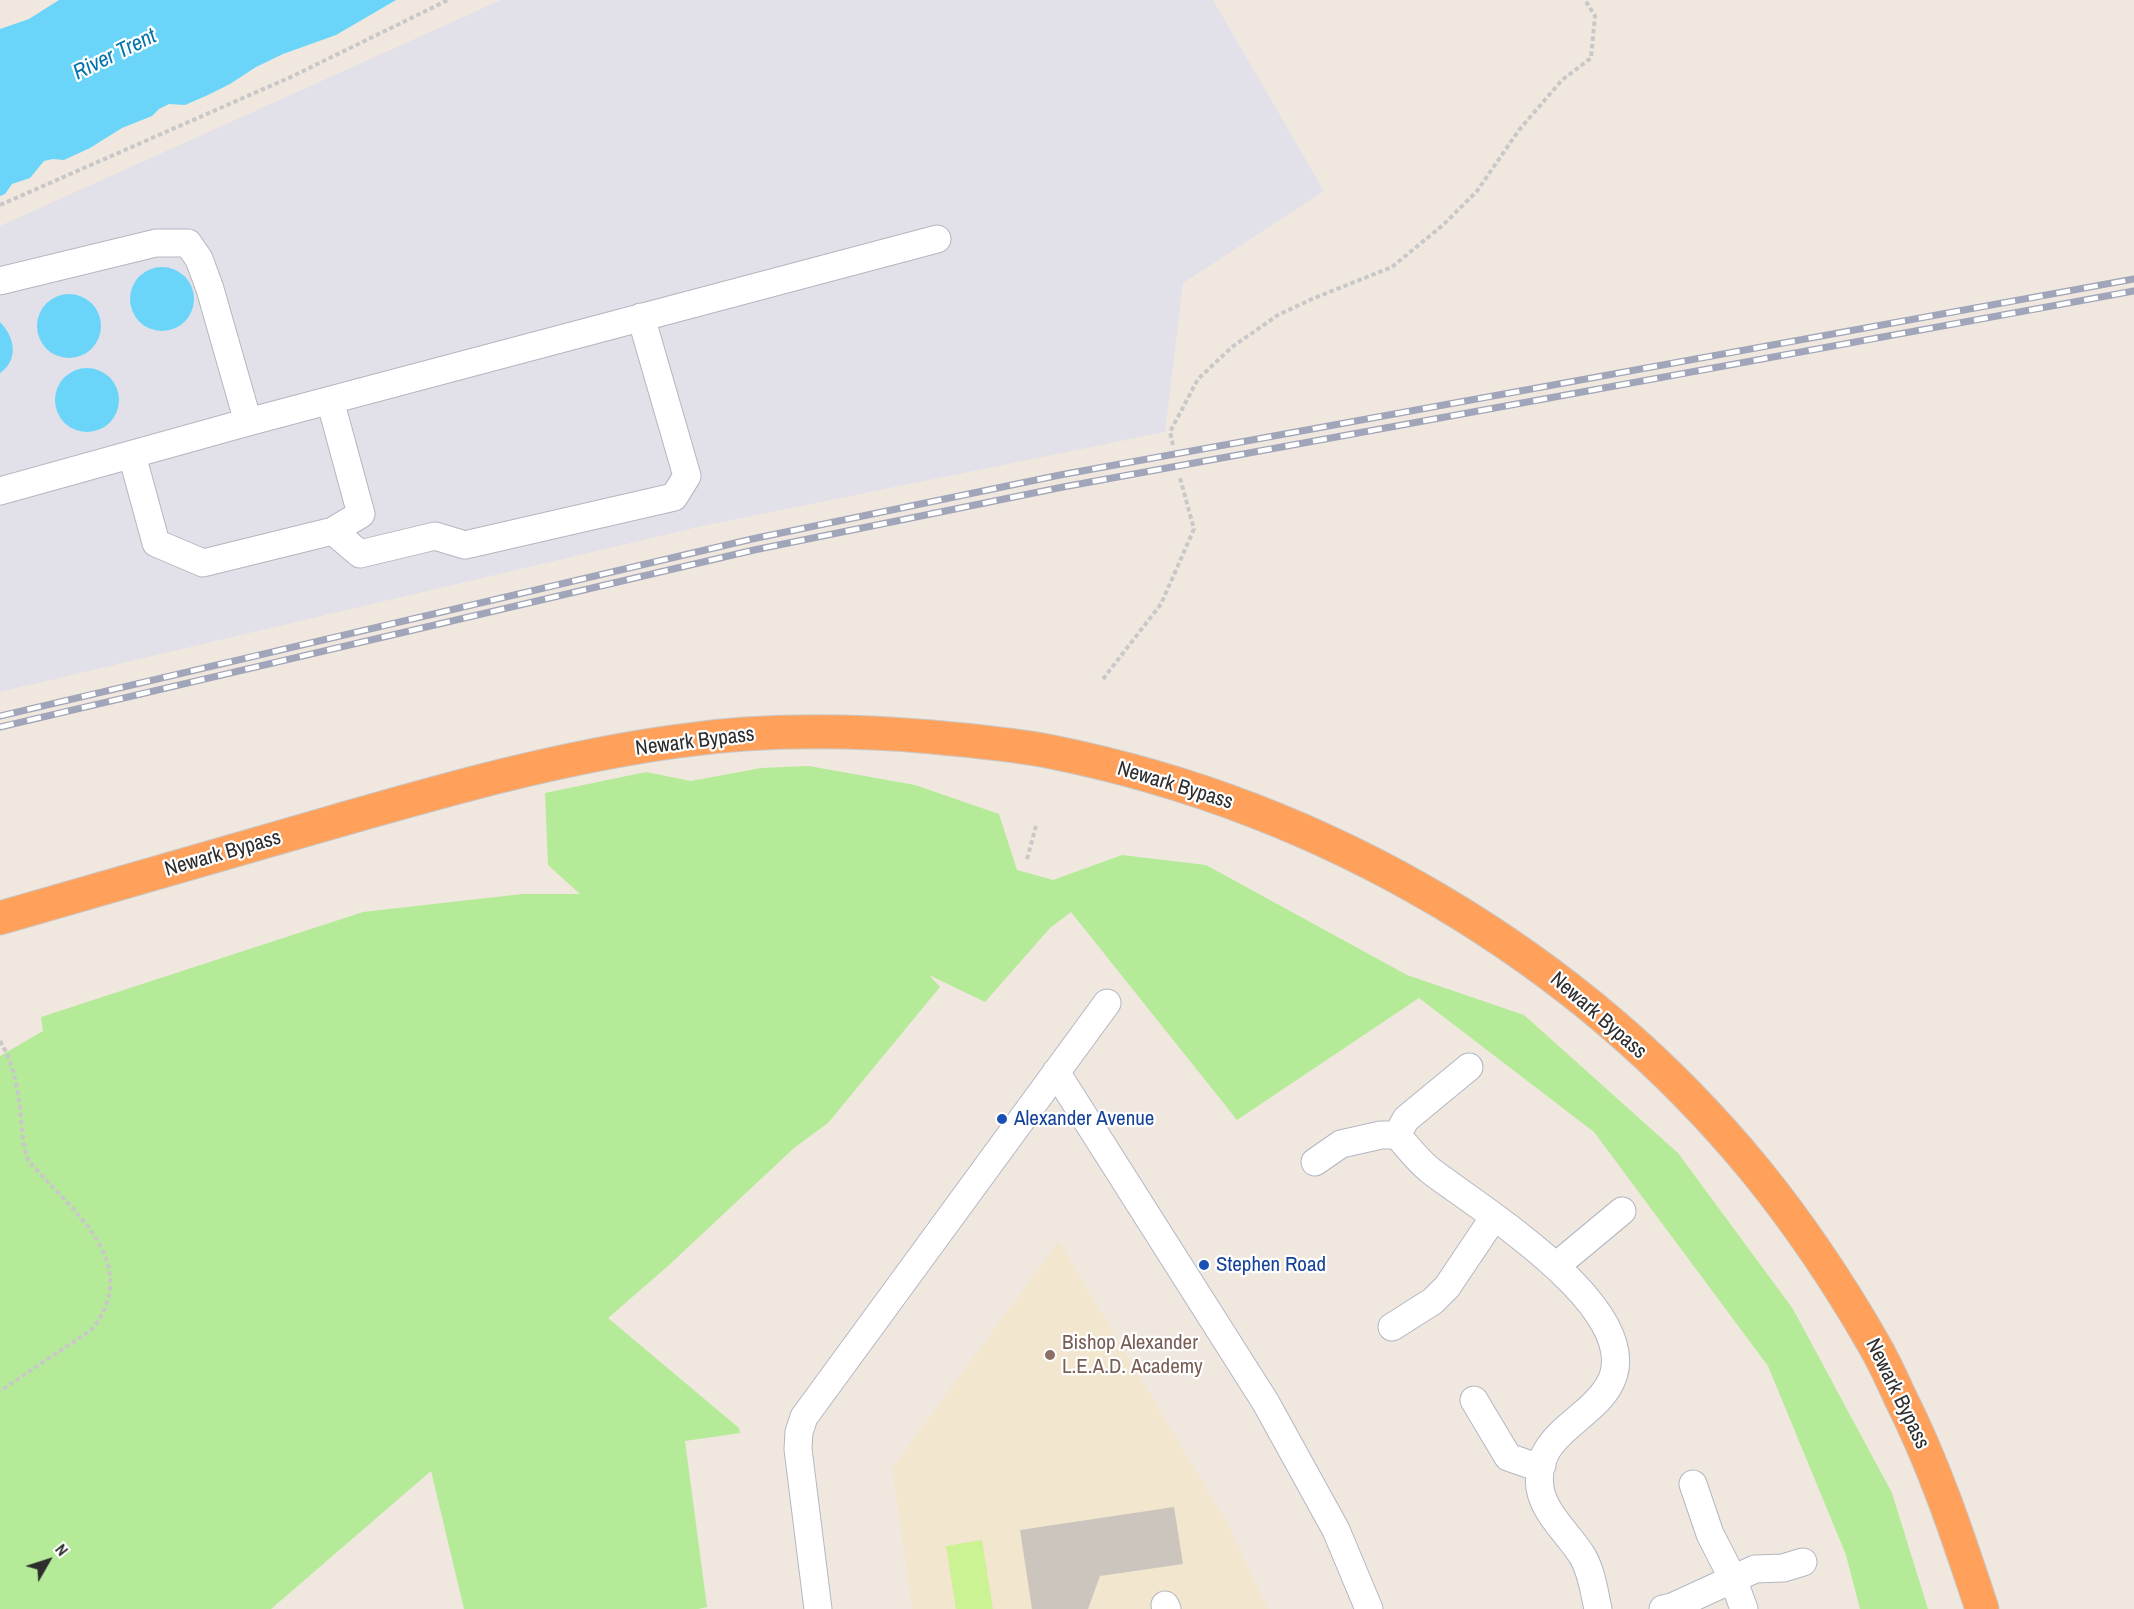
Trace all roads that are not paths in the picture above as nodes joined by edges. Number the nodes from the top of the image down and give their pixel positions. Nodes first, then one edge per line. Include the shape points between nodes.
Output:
1 (937, 239) dead end
2 (0, 281) edge
3 (641, 317) junction
4 (330, 400) junction
5 (249, 422) junction
6 (132, 454) junction
7 (0, 491) edge
8 (333, 531) junction
9 (0, 918) edge
10 (1107, 1003) dead end
11 (1469, 1067) dead end
12 (1056, 1072) junction
13 (1396, 1135) junction
14 (1315, 1162) dead end
15 (1622, 1210) dead end
16 (1494, 1217) junction
17 (1556, 1266) junction
18 (1392, 1327) dead end
19 (1474, 1400) dead end
20 (1542, 1465) junction
21 (1693, 1485) dead end
22 (1803, 1562) dead end
23 (1734, 1579) junction
24 (818, 1609) edge
25 (1369, 1609) edge
26 (1598, 1609) edge
27 (1663, 1609) edge
28 (1744, 1609) edge
29 (1982, 1609) edge

1 - 3 street
2 - 5 street via 156,243 188,243 199,259 210,289
3 - 4 street
3 - 8 street via 687,476 674,497 465,545 435,536 360,554
4 - 5 street
4 - 8 street via 361,514
5 - 6 street
6 - 7 street
6 - 8 street via 156,543 203,563
9 - 29 highway, Newark Bypass via 414,799 579,758 682,740 793,732 892,734 989,742 1140,772 1233,802 1341,848 1419,888 1484,928 1548,972 1687,1094 1756,1172 1818,1256 1875,1345 1947,1503
10 - 12 street
11 - 13 street via 1406,1119
12 - 24 street via 804,1417 798,1432 798,1449
12 - 25 street via 1266,1403 1336,1530
13 - 14 street via 1341,1143
13 - 16 street via 1430,1170
15 - 17 street
16 - 17 street
16 - 18 street via 1447,1287 1433,1301
17 - 20 street via 1607,1327 1615,1355 1614,1372 1606,1391 1551,1444
19 - 20 street via 1508,1457
20 - 26 street via 1540,1491 1546,1506 1583,1557
21 - 23 street via 1710,1533
22 - 23 street via 1783,1568 1755,1569
23 - 27 street
23 - 28 street

